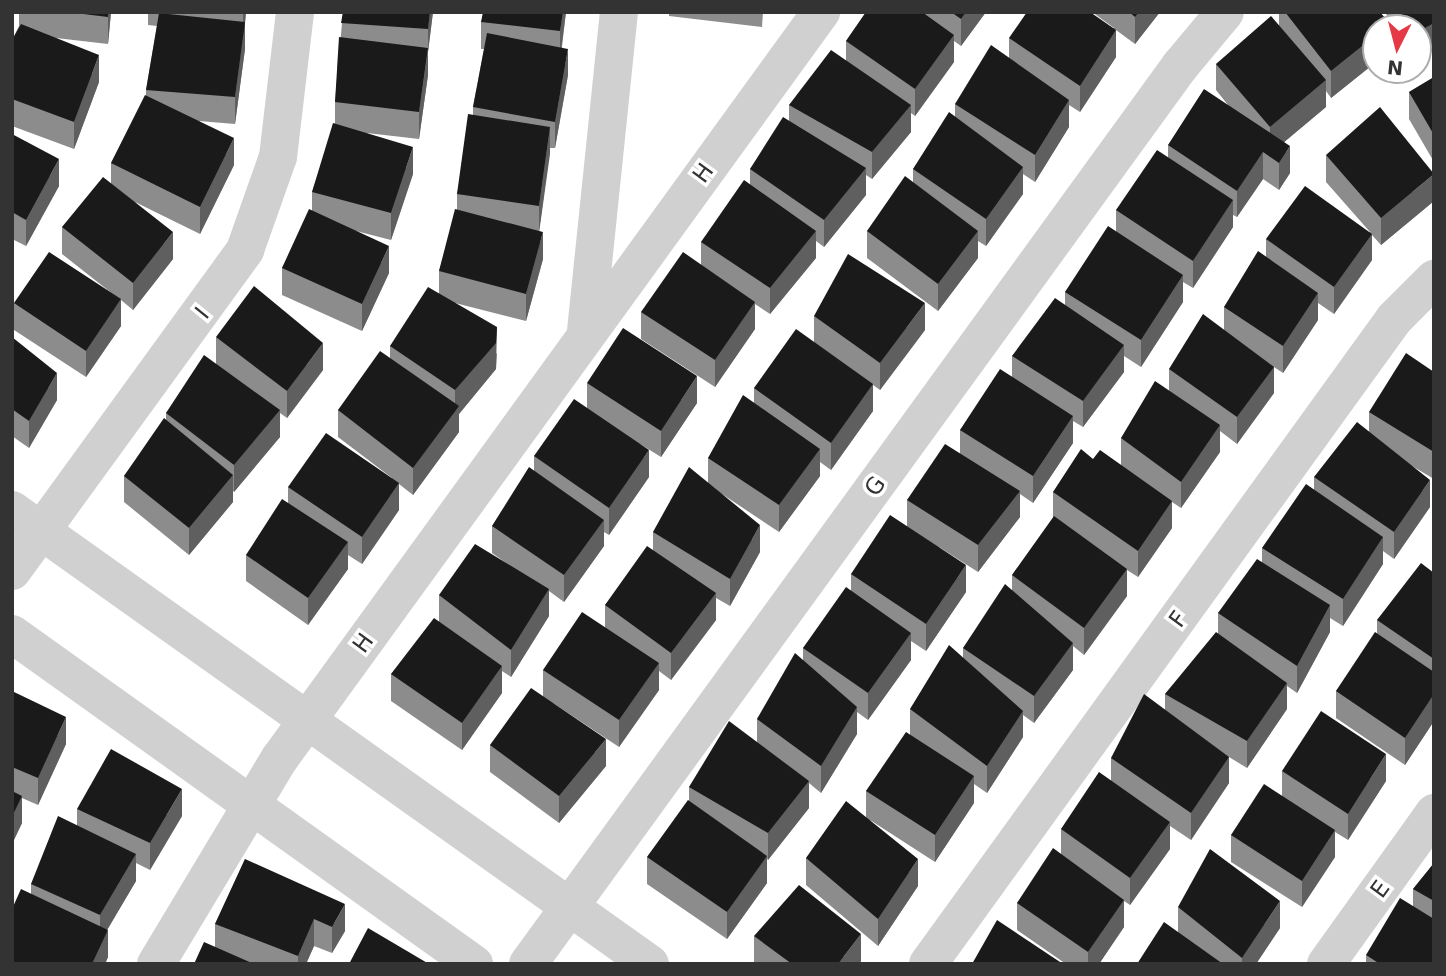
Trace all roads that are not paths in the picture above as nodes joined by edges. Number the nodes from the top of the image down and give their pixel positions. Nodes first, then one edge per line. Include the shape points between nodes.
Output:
1 (295, 12) edge
2 (619, 12) edge
3 (821, 12) edge
4 (1225, 12) edge
5 (1434, 279) edge
6 (586, 333) junction
7 (26, 518) edge
8 (12, 571) edge
9 (12, 634) edge
10 (310, 717) junction
11 (250, 802) junction
12 (1434, 813) edge
13 (570, 907) junction
14 (156, 964) edge
15 (474, 964) edge
16 (528, 964) edge
17 (650, 964) edge
18 (928, 964) edge
19 (1326, 964) edge

1 - 7 street, I via 278,158 245,250
2 - 6 street, H
3 - 6 street, H
4 - 13 street, G via 1180,66
5 - 18 street, F via 1394,319
6 - 10 street, H
7 - 8 street, I
7 - 10 street
9 - 11 street
10 - 11 street, H
10 - 13 street
11 - 14 street, H
11 - 15 street
12 - 19 street, E
13 - 16 street, G
13 - 17 street

